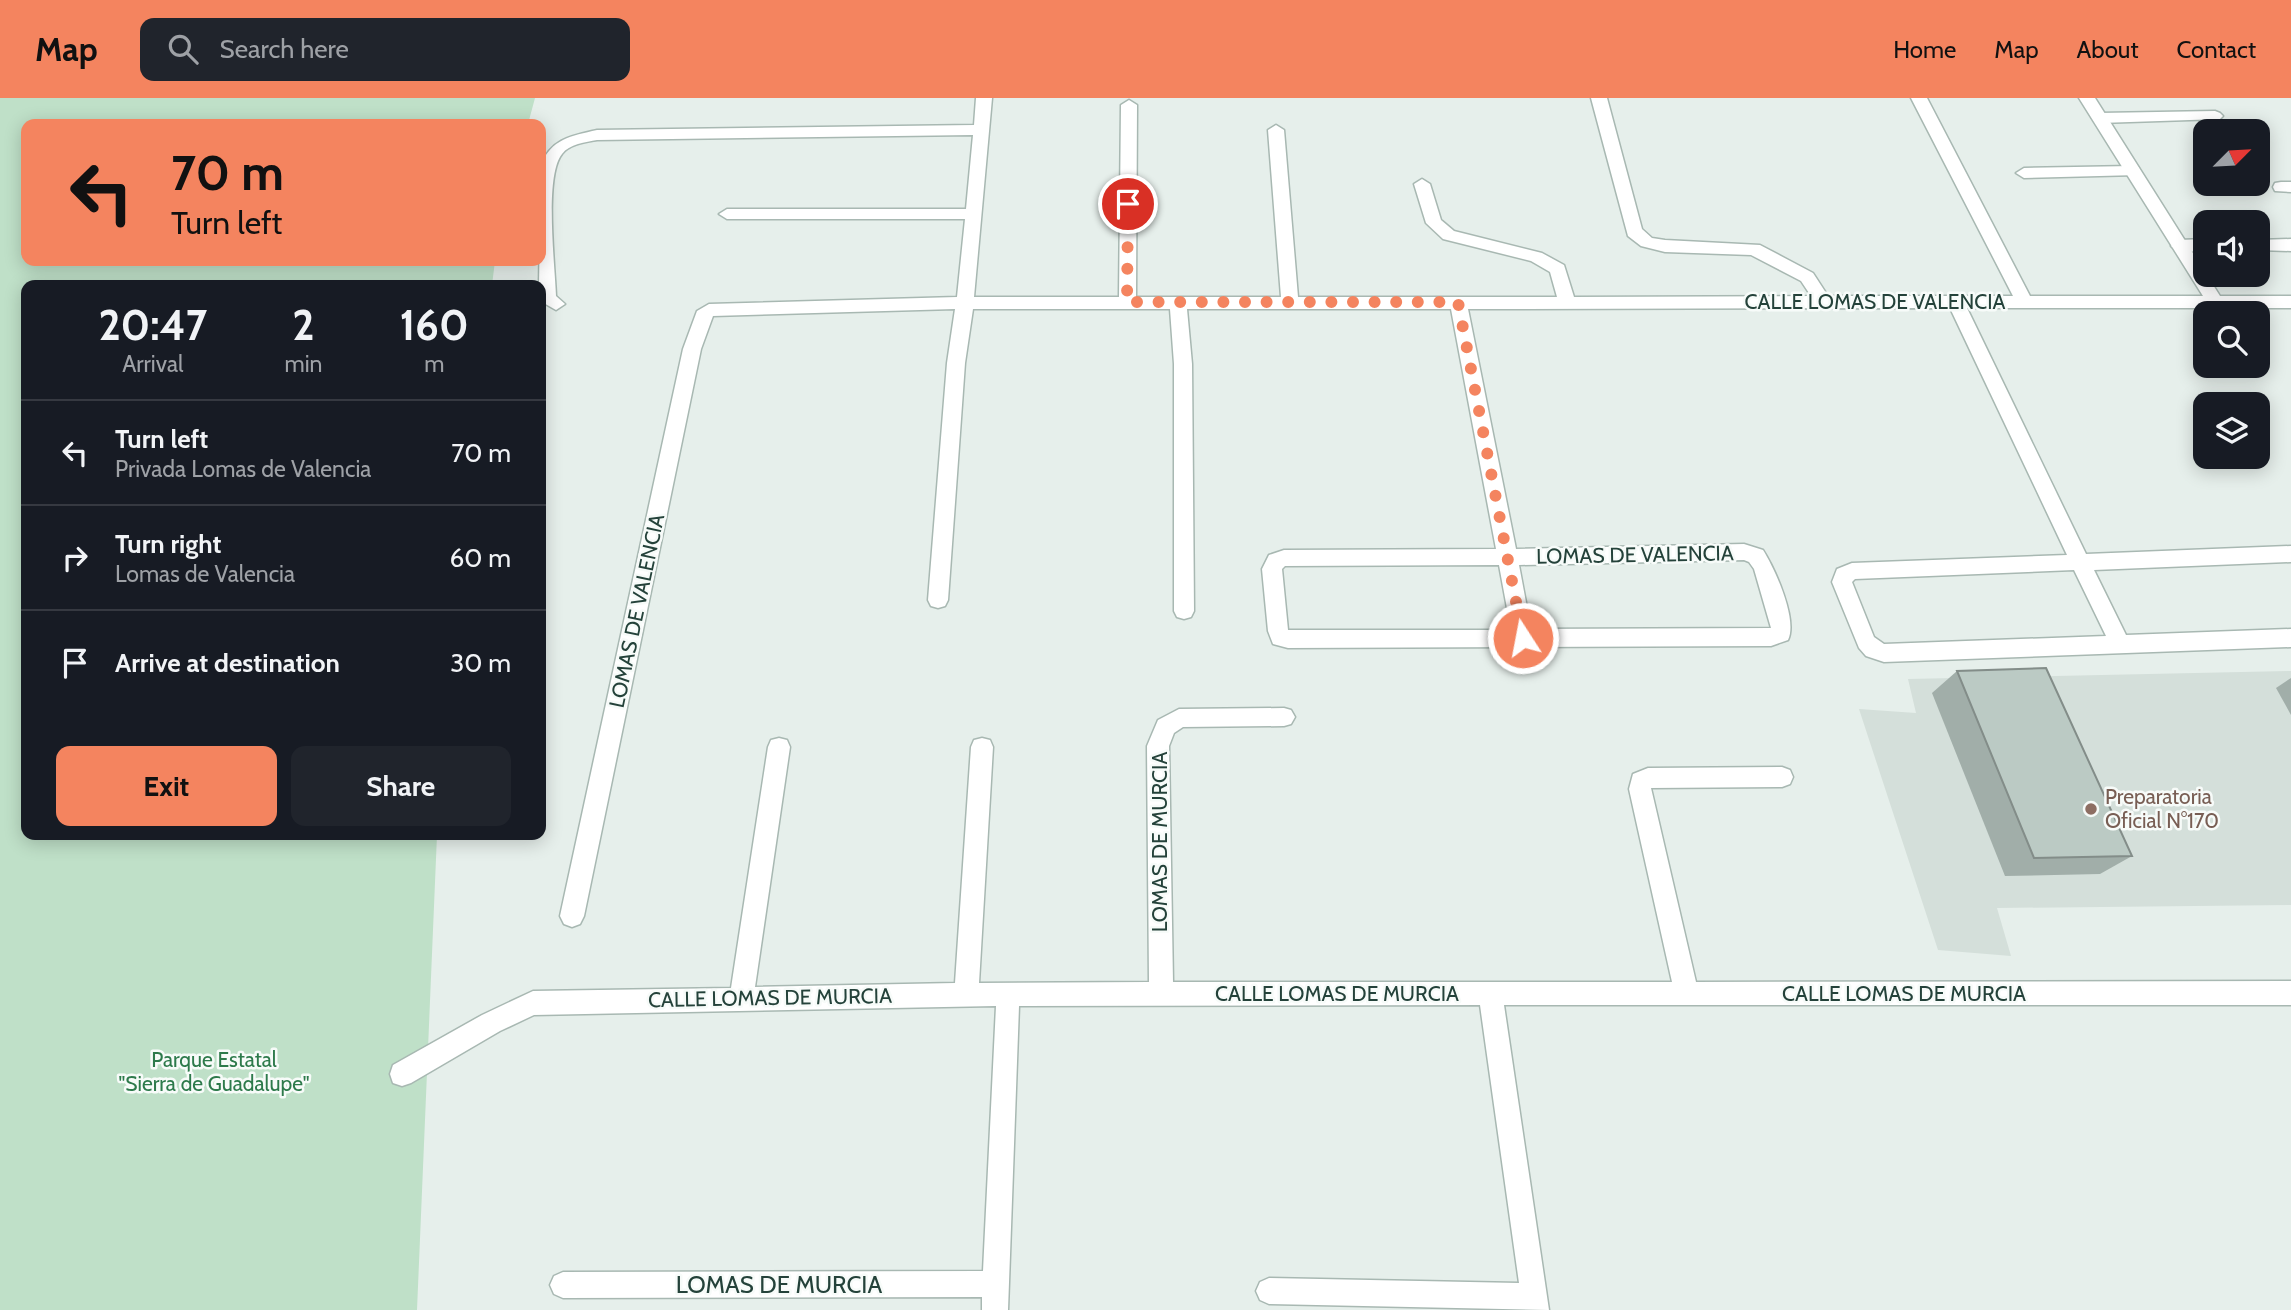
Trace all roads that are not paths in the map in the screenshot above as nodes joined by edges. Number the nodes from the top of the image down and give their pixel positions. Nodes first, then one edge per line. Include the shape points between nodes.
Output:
1 (984, 98) edge
2 (1599, 98) edge
3 (1919, 98) edge
4 (2087, 98) edge
5 (1129, 105) dead end
6 (2215, 116) dead end
7 (2100, 118) junction
8 (981, 130) junction
9 (1276, 130) dead end
10 (2132, 171) junction
11 (546, 173) edge
12 (2024, 173) dead end
13 (1422, 184) dead end
14 (727, 214) dead end
15 (972, 214) junction
16 (546, 216) edge
17 (2193, 245) edge
18 (2270, 245) edge
19 (2291, 245) edge
20 (2179, 246) junction
21 (2024, 301) junction
22 (2214, 301) edge
23 (1127, 302) junction
24 (1290, 302) junction
25 (1458, 302) junction
26 (1567, 302) junction
27 (2193, 302) edge
28 (2270, 302) edge
29 (2291, 302) edge
30 (965, 303) junction
31 (1178, 303) junction
32 (1956, 303) junction
33 (556, 304) dead end
34 (1825, 304) junction
35 (709, 310) joint
36 (2291, 554) edge
37 (1507, 557) junction
38 (2080, 562) junction
39 (938, 600) dead end
40 (1184, 611) dead end
41 (1523, 638) junction
42 (2291, 638) edge
43 (2120, 645) junction
44 (1284, 717) dead end
45 (779, 747) dead end
46 (982, 747) dead end
47 (1782, 777) dead end
48 (572, 916) dead end
49 (1490, 993) junction
50 (2291, 993) edge
51 (1008, 994) junction
52 (1161, 994) junction
53 (966, 995) junction
54 (1686, 995) junction
55 (741, 998) junction
56 (402, 1074) dead end
57 (563, 1285) dead end
58 (1269, 1291) dead end
59 (995, 1297) edge
60 (1535, 1303) edge

1 - 8 street
2 - 34 street via 1634,232 1647,242 1665,246 1754,250 1807,277
3 - 21 street
4 - 7 street
5 - 23 street
6 - 7 street
7 - 10 street
8 - 11 street via 611,135 576,140 555,151
8 - 15 street
9 - 24 street
10 - 12 street
10 - 20 street
13 - 26 street via 1434,223 1448,235 1536,257 1558,269
14 - 15 street
15 - 30 street
16 - 33 street via 548,298
17 - 20 street
18 - 19 street
20 - 22 street
21 - 27 street, CALLE LOMAS DE VALENCIA
21 - 32 street, CALLE LOMAS DE VALENCIA
23 - 30 street, CALLE LOMAS DE VALENCIA
23 - 31 street, CALLE LOMAS DE VALENCIA
24 - 25 street, CALLE LOMAS DE VALENCIA
24 - 31 street, CALLE LOMAS DE VALENCIA
25 - 26 street, CALLE LOMAS DE VALENCIA
25 - 37 street, LOMAS DE VALENCIA
26 - 34 street, CALLE LOMAS DE VALENCIA
28 - 29 street, CALLE LOMAS DE VALENCIA
30 - 35 street, CALLE LOMAS DE VALENCIA
30 - 39 street via 956,363
31 - 40 street via 1183,364
32 - 34 street, CALLE LOMAS DE VALENCIA
32 - 38 street
35 - 48 street, LOMAS DE VALENCIA via 703,315 692,349
36 - 38 street
37 - 41 street, LOMAS DE VALENCIA
37 - 41 street, LOMAS DE VALENCIA via 1284,558 1272,569 1278,631 1280,638 1288,639
37 - 41 street, LOMAS DE VALENCIA via 1744,552 1756,556 1763,567 1782,624 1782,634 1772,637
38 - 43 street
38 - 43 street via 1852,571 1842,582 1866,642 1884,653
42 - 43 street
44 - 52 street, LOMAS DE MURCIA via 1179,718 1166,727 1158,746
45 - 55 street
46 - 53 street
47 - 54 street via 1641,781
49 - 52 street, CALLE LOMAS DE MURCIA
49 - 54 street, CALLE LOMAS DE MURCIA
49 - 60 street
50 - 54 street, CALLE LOMAS DE MURCIA
51 - 52 street, CALLE LOMAS DE MURCIA
51 - 53 street, CALLE LOMAS DE MURCIA
51 - 59 street, LOMAS DE MURCIA
53 - 55 street, CALLE LOMAS DE MURCIA
55 - 56 street, CALLE LOMAS DE MURCIA via 533,1003
57 - 59 street, LOMAS DE MURCIA
58 - 60 street

